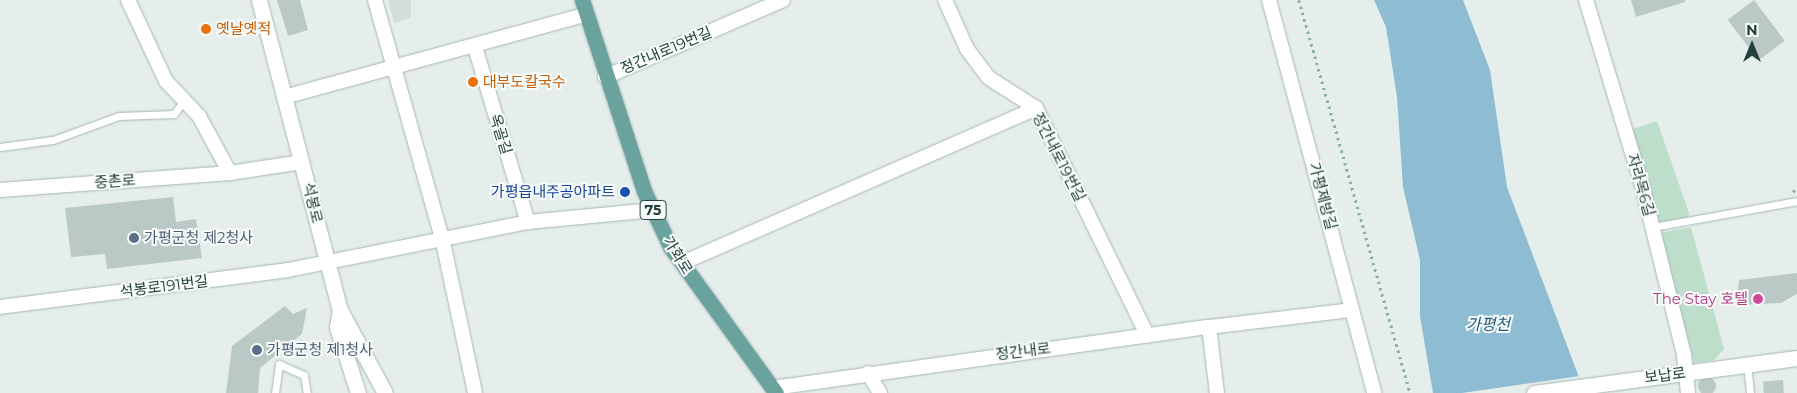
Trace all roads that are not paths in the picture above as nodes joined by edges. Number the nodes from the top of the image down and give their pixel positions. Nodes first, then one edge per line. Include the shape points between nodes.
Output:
1 (128, 0) edge
2 (259, 0) edge
3 (375, 0) edge
4 (582, 0) edge
5 (783, 0) edge
6 (945, 0) edge
7 (1269, 0) edge
8 (1586, 0) edge
9 (588, 14) junction
10 (475, 46) junction
11 (395, 70) junction
12 (605, 77) junction
13 (284, 97) junction
14 (185, 99) junction
15 (1036, 108) junction
16 (0, 147) edge
17 (302, 162) junction
18 (230, 173) junction
19 (0, 190) edge
20 (1797, 202) edge
21 (653, 210) junction
22 (528, 222) junction
23 (1653, 227) junction
24 (443, 242) junction
25 (682, 263) junction
26 (328, 264) junction
27 (0, 307) edge
28 (340, 310) junction
29 (1352, 310) junction
30 (1209, 327) junction
31 (1147, 335) junction
32 (1797, 358) edge
33 (1747, 364) junction
34 (1687, 372) junction
35 (868, 373) junction
36 (774, 391) edge
37 (275, 393) edge
38 (307, 393) edge
39 (358, 393) edge
40 (385, 393) edge
41 (475, 393) edge
42 (880, 393) edge
43 (1217, 393) edge
44 (1374, 393) edge
45 (1534, 393) edge
46 (1688, 393) edge
47 (1750, 393) edge

1 - 14 street via 166,81
2 - 13 main road, 석봉로
3 - 11 street
4 - 9 main road, 가화로 / 75
5 - 12 street, 정간내로19번길
6 - 15 street, 정간내로19번길 via 968,50 990,78
7 - 29 street, 가평제방길
8 - 23 street, 자라목6길
9 - 10 street
9 - 12 main road, 가화로 / 75
10 - 11 street
10 - 22 street, 옥골길
11 - 13 street
11 - 24 street
12 - 21 main road, 가화로 / 75
13 - 17 main road, 석봉로
14 - 16 lane via 174,114 119,116 53,140
14 - 18 street
15 - 25 street
15 - 31 street, 정간내로19번길
17 - 18 street, 중촌로
17 - 26 main road, 석봉로
18 - 19 street, 중촌로
20 - 23 lane
21 - 22 street
21 - 25 main road, 가화로 / 75
22 - 24 street
23 - 34 street, 자라목6길
24 - 26 street
24 - 41 street
25 - 36 main road, 가화로 / 75
26 - 27 street, 석봉로191번길
26 - 28 main road, 석봉로
28 - 39 main road via 338,327
28 - 40 main road
29 - 30 street, 정간내로
29 - 44 street, 가평제방길
30 - 31 street, 정간내로
30 - 43 street
31 - 35 street, 정간내로
32 - 33 main road, 보납로
33 - 34 main road, 보납로
33 - 47 lane
34 - 45 main road, 보납로
34 - 46 street, 자라목6길
35 - 36 street, 정간내로
35 - 42 street
37 - 38 lane via 279,364 304,375

